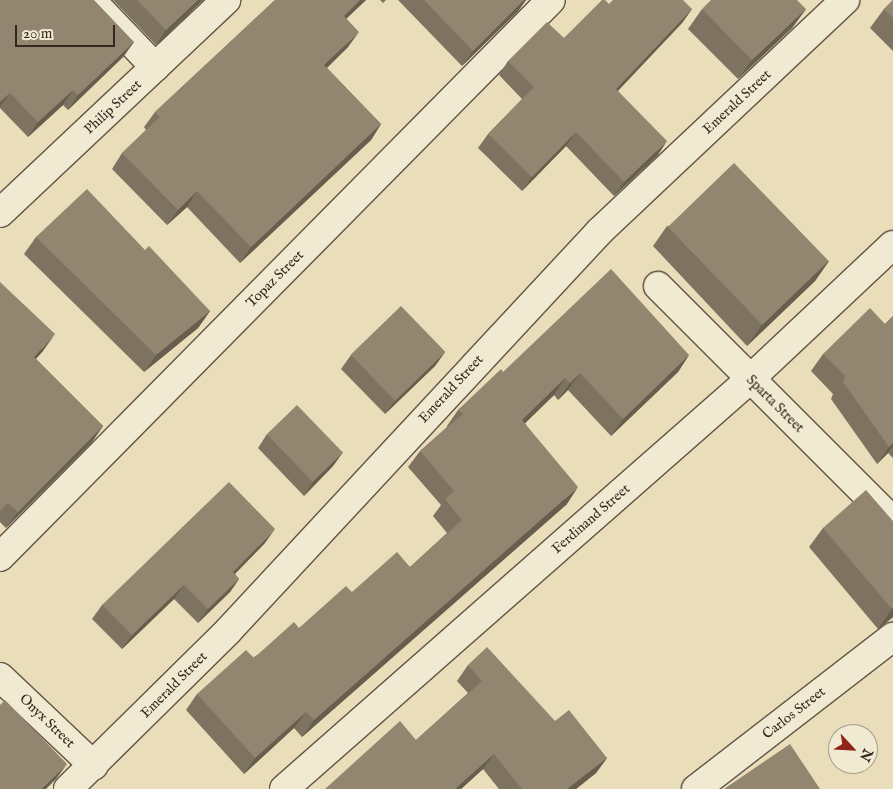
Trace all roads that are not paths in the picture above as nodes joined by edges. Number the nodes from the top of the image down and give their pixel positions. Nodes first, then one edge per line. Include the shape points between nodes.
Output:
1 (91, 0) edge
2 (226, 0) edge
3 (551, 0) edge
4 (845, 0) edge
5 (155, 67) junction
6 (3, 205) edge
7 (893, 246) edge
8 (658, 286) dead end
9 (750, 380) junction
10 (893, 521) edge
11 (0, 557) edge
12 (893, 637) edge
13 (0, 677) edge
14 (94, 766) junction
15 (68, 789) edge
16 (284, 789) edge
17 (696, 789) edge

1 - 5 street
2 - 5 street, Philip Street
3 - 11 street, Topaz Street
4 - 14 street, Emerald Street via 600,231 228,630
5 - 6 street, Philip Street
7 - 9 street, Ferdinand Street
8 - 9 street, Sparta Street
9 - 10 street, Sparta Street
9 - 16 street, Ferdinand Street
12 - 17 street, Carlos Street
13 - 14 street, Onyx Street
14 - 15 street, Emerald Street

